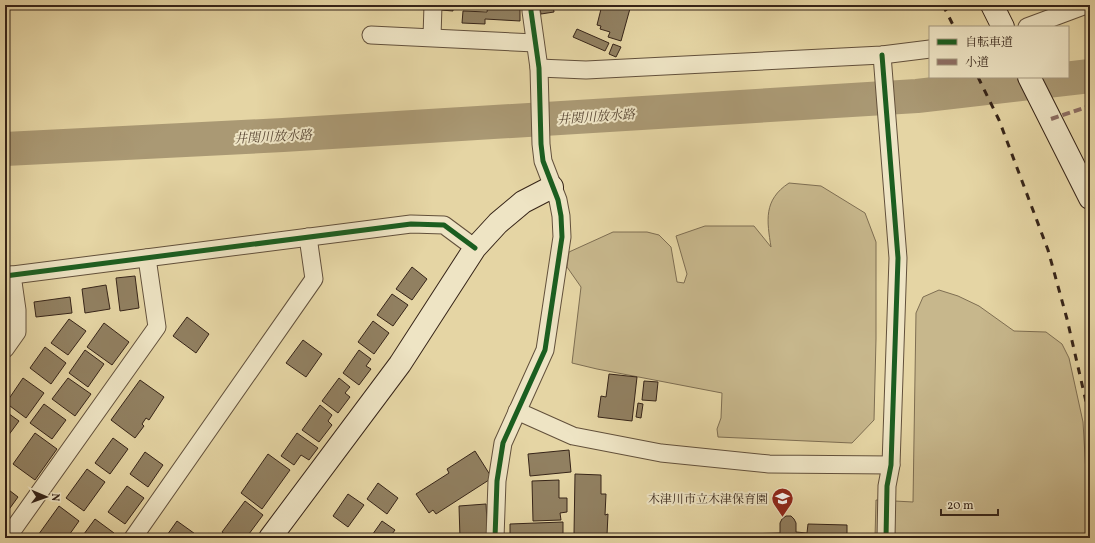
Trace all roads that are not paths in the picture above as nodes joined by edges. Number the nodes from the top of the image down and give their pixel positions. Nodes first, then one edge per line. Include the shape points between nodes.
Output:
1 (433, 5) edge
2 (531, 5) edge
3 (992, 5) edge
4 (1086, 5) edge
5 (1002, 26) edge
6 (1030, 26) edge
7 (371, 35) dead end
8 (432, 38) junction
9 (535, 43) junction
10 (929, 49) edge
11 (882, 58) junction
12 (539, 68) junction
13 (1030, 78) edge
14 (552, 187) junction
15 (1090, 198) edge
16 (308, 237) junction
17 (475, 248) junction
18 (147, 258) junction
19 (9, 276) edge
20 (5, 349) edge
21 (517, 411) junction
22 (891, 465) junction
23 (7, 538) edge
24 (133, 538) edge
25 (270, 538) edge
26 (495, 538) edge
27 (886, 538) edge

1 - 8 street
2 - 9 street
3 - 5 street
4 - 6 street
7 - 8 street
8 - 9 street
9 - 12 street
10 - 11 street
11 - 12 street via 586,70
11 - 22 street via 898,258
12 - 14 street via 542,161
13 - 15 street
14 - 17 street via 523,202 498,223
14 - 21 street via 558,200 562,237 545,350
16 - 17 street via 411,224 444,225
16 - 18 street
16 - 24 street via 314,279
17 - 25 street via 400,364
18 - 19 street
18 - 23 street via 157,327
19 - 20 street via 17,310 17,332
21 - 22 street via 573,436 661,453 769,464
21 - 26 street via 503,443 497,481
22 - 27 street via 887,486

